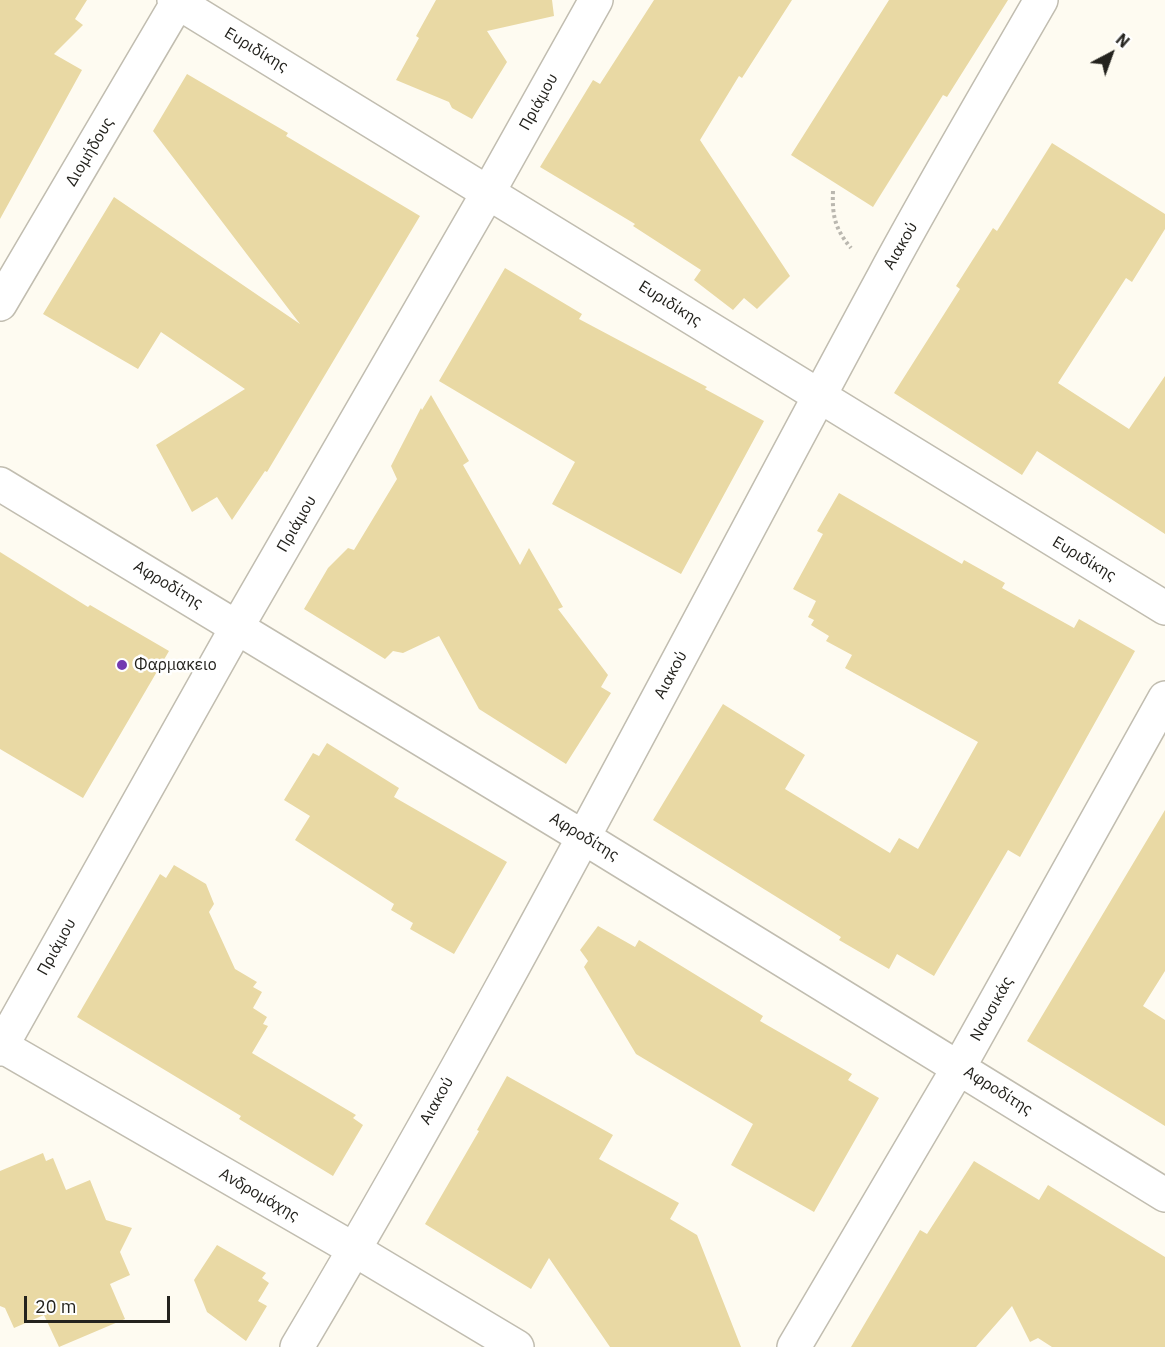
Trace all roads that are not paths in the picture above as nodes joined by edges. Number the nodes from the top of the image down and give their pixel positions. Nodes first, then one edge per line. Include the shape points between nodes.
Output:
1 (596, 0) edge
2 (1041, 0) edge
3 (177, 1) edge
4 (489, 191) junction
5 (0, 304) edge
6 (819, 398) junction
7 (0, 484) edge
8 (1165, 608) edge
9 (237, 627) junction
10 (1165, 698) edge
11 (584, 837) junction
12 (0, 1047) edge
13 (959, 1067) junction
14 (1165, 1195) edge
15 (355, 1250) junction
16 (297, 1347) edge
17 (517, 1347) edge
18 (794, 1347) edge

1 - 4 street, Πριάμου
2 - 6 street, Αιακού via 885,273
3 - 4 street, Ευριδίκης
3 - 5 street, Διομήδους
4 - 6 street, Ευριδίκης
4 - 9 street, Πριάμου
6 - 8 street, Ευριδίκης
6 - 11 street, Αιακού
7 - 9 street, Αφροδίτης
9 - 11 street, Αφροδίτης
9 - 12 street, Πριάμου
10 - 13 street, Ναυσικάς
11 - 13 street, Αφροδίτης
11 - 15 street, Αιακού
12 - 15 street, Ανδρομάχης
13 - 14 street, Αφροδίτης
13 - 18 street, Ναυσικάς
15 - 16 street, Αιακού
15 - 17 street, Ανδρομάχης

